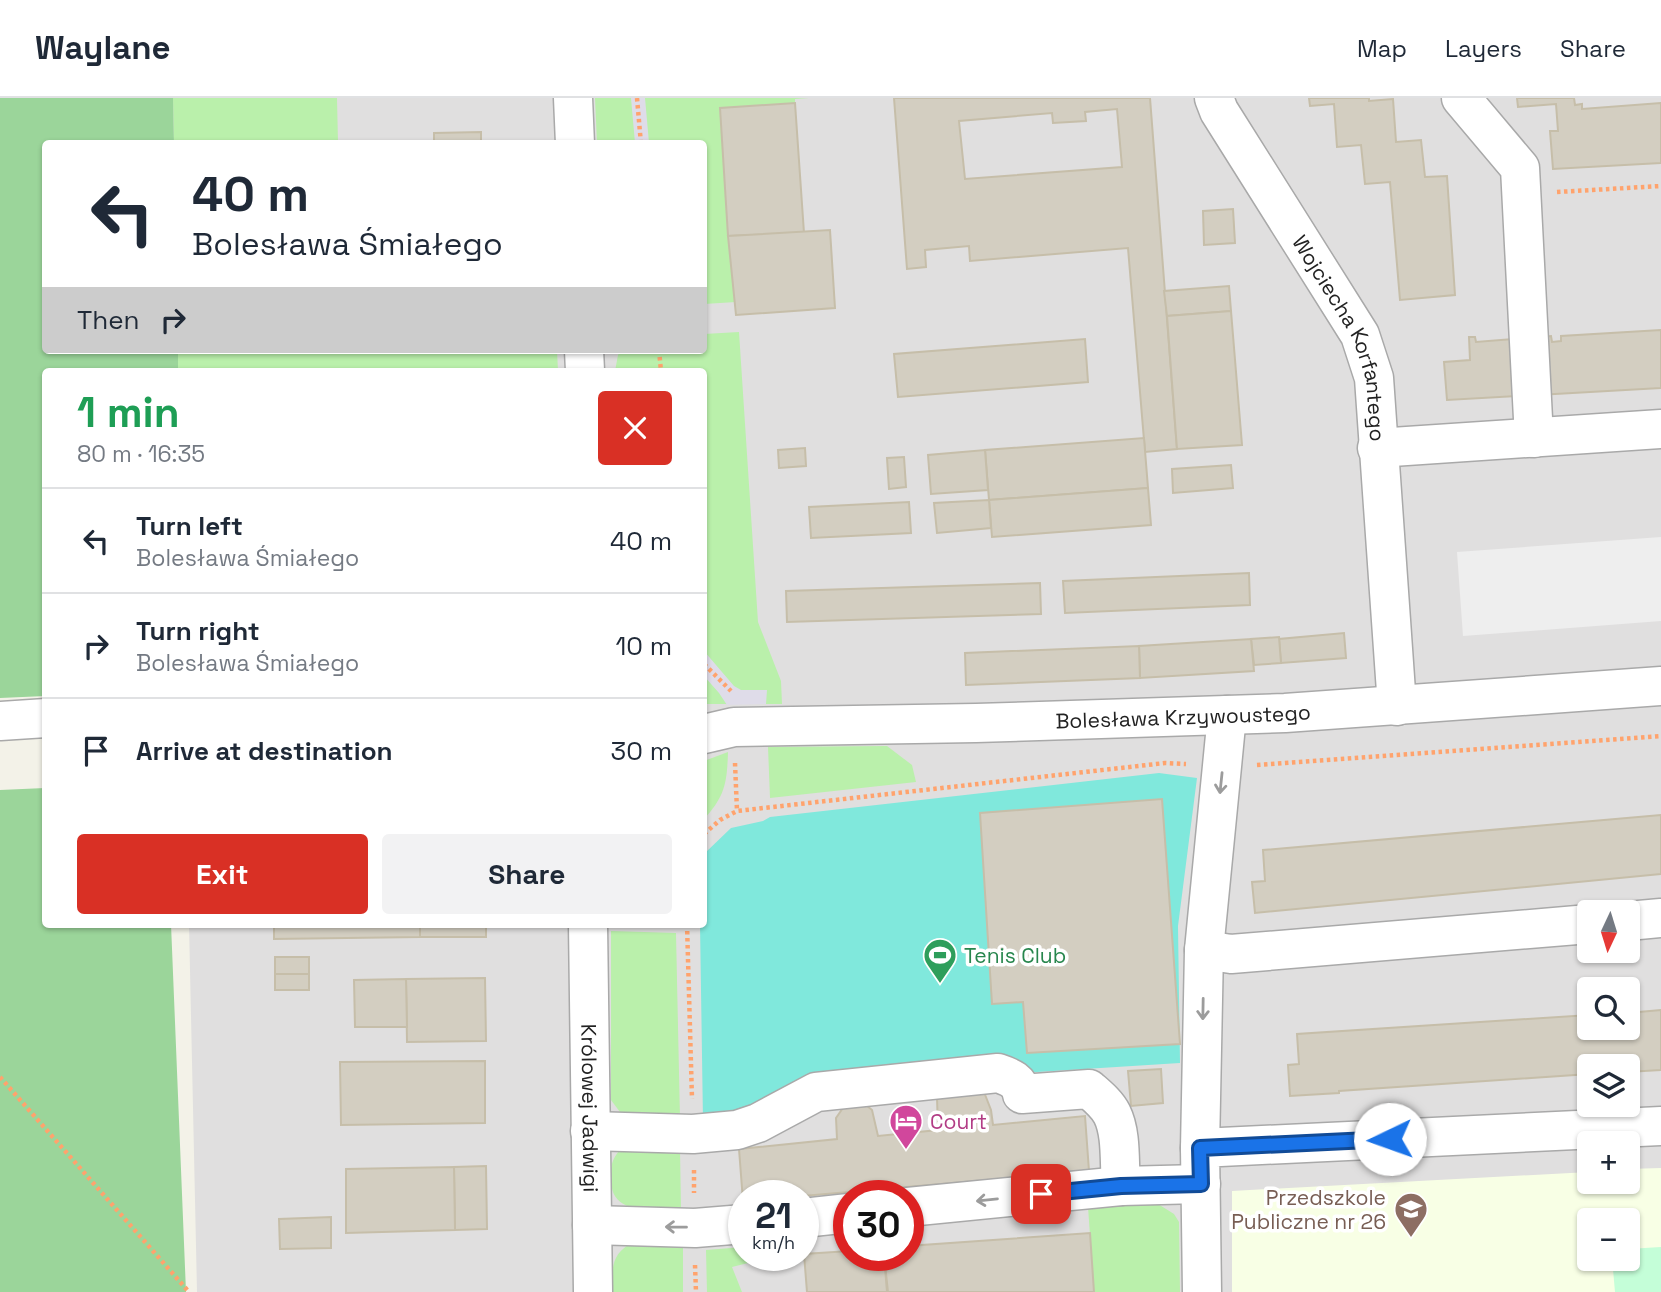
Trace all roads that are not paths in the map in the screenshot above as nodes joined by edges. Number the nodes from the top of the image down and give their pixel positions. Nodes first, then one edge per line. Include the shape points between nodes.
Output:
1 (573, 98) edge
2 (1214, 98) edge
3 (1461, 98) edge
4 (575, 140) edge
5 (1661, 429) edge
6 (1534, 438) junction
7 (1377, 448) junction
8 (1661, 686) edge
9 (1397, 706) junction
10 (1227, 715) junction
11 (42, 718) edge
12 (0, 721) edge
13 (707, 733) edge
14 (1661, 918) edge
15 (1640, 920) edge
16 (1577, 925) edge
17 (588, 928) edge
18 (1203, 950) junction
19 (1661, 1126) edge
20 (590, 1131) junction
21 (1201, 1166) junction
22 (1121, 1186) junction
23 (924, 1206) edge
24 (592, 1225) junction
25 (728, 1225) edge
26 (593, 1292) edge
27 (1202, 1292) edge

1 - 4 street
2 - 7 street, Wojciecha Korfantego via 1360,335 1374,378
3 - 6 street via 1520,168
5 - 6 street
6 - 7 street
7 - 9 street, Wojciecha Korfantego
8 - 9 street, Bolesława Krzywoustego
9 - 10 street, Bolesława Krzywoustego
10 - 13 street, Bolesława Krzywoustego via 734,727
10 -> 18 street
11 - 12 street
14 - 15 street
16 - 18 street via 1231,954
17 - 20 street, Królowej Jadwigi
18 -> 21 street
19 - 21 street
20 - 22 street via 700,1134 737,1130 816,1092 998,1073 1015,1081 1022,1094 1089,1089 1102,1100 1116,1129
20 - 24 street, Królowej Jadwigi
21 - 22 street
21 - 27 street
22 -> 23 street
25 -> 24 street
24 - 26 street, Królowej Jadwigi

